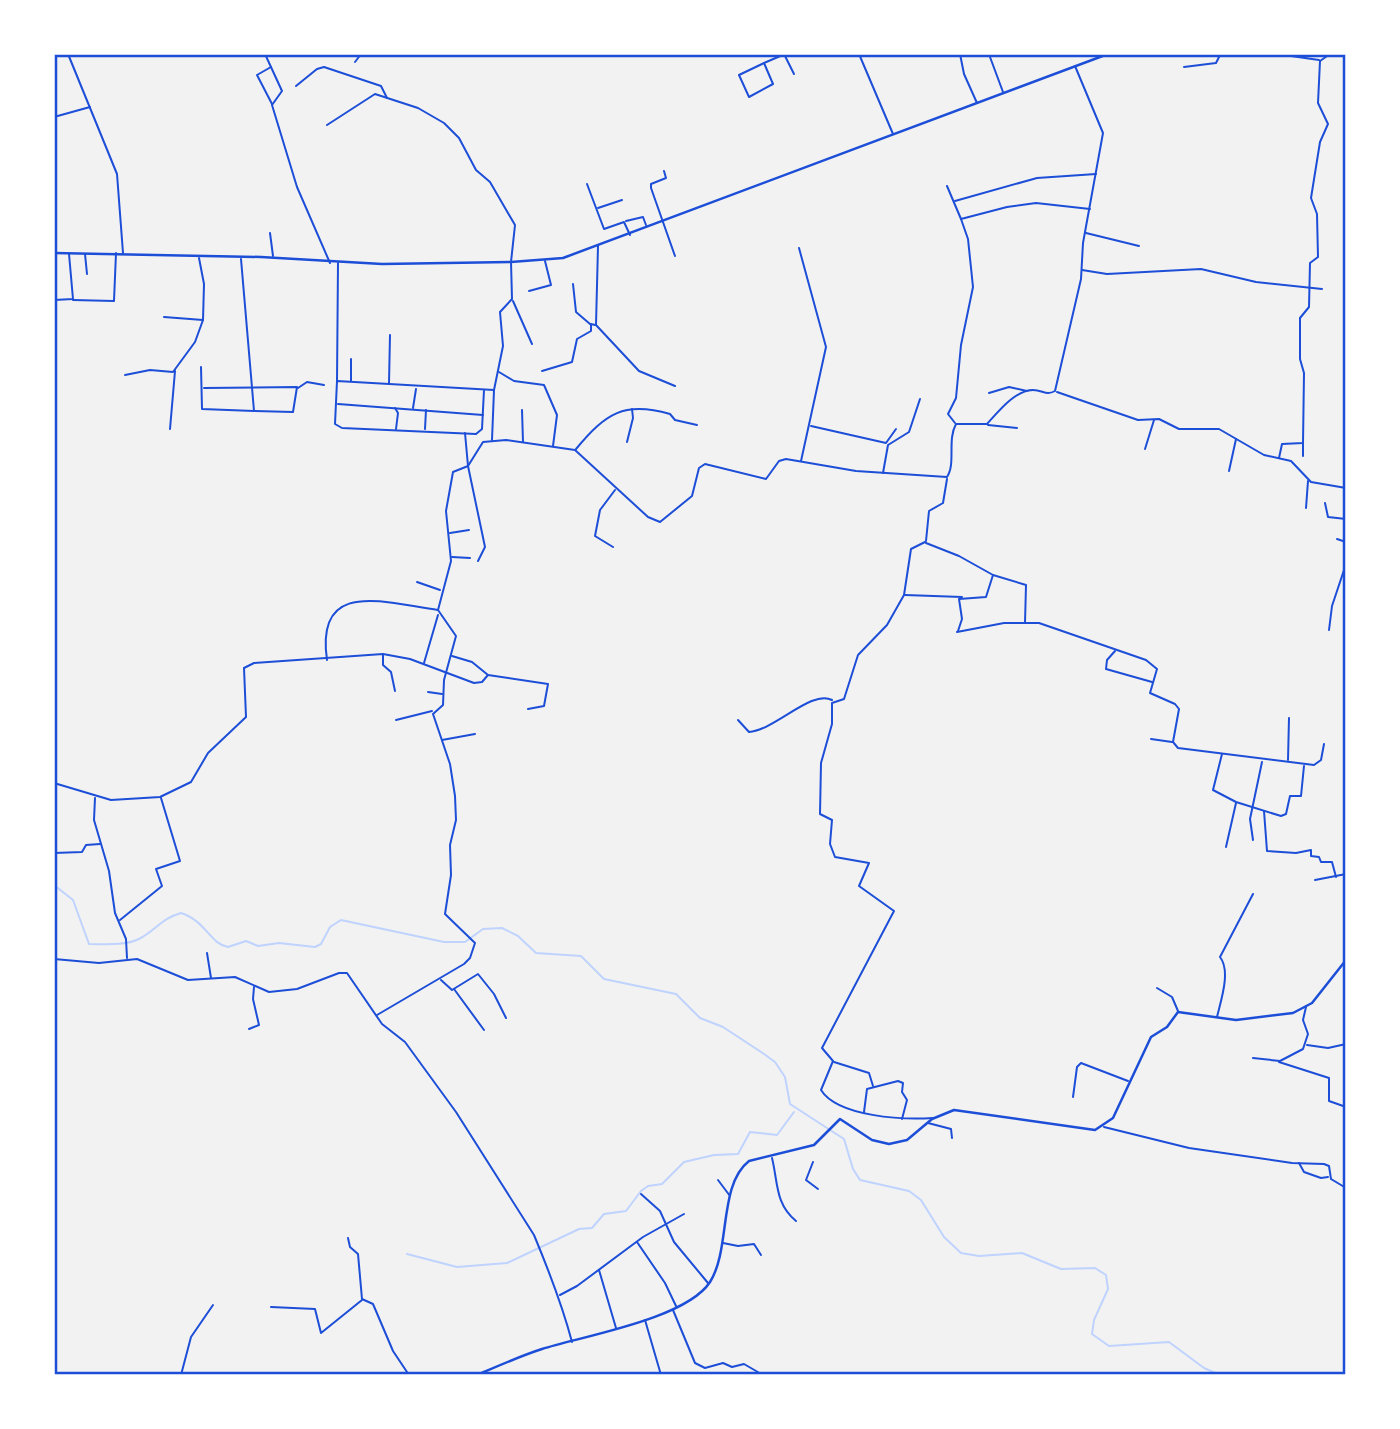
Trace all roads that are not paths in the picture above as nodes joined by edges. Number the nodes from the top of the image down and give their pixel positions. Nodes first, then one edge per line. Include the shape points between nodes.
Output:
1 (68, 54) edge
2 (265, 54) edge
3 (361, 54) edge
4 (785, 54) edge
5 (859, 54) edge
6 (960, 54) edge
7 (1108, 54) edge
8 (1233, 54) edge
9 (1330, 54) edge
10 (990, 57) dead end
11 (1320, 61) junction
12 (355, 62) dead end
13 (764, 63) junction
14 (1075, 65) junction
15 (271, 67) junction
16 (1184, 67) dead end
17 (794, 74) dead end
18 (296, 86) dead end
19 (1003, 93) junction
20 (387, 99) junction
21 (272, 104) junction
22 (977, 104) junction
23 (91, 107) junction
24 (54, 117) edge
25 (327, 125) dead end
26 (893, 135) junction
27 (664, 171) dead end
28 (1097, 174) junction
29 (587, 184) dead end
30 (947, 186) dead end
31 (622, 200) dead end
32 (954, 202) junction
33 (597, 208) junction
34 (1091, 209) junction
35 (961, 219) junction
36 (663, 220) junction
37 (624, 222) junction
38 (647, 226) junction
39 (270, 233) dead end
40 (1085, 233) junction
41 (630, 235) junction
42 (598, 246) junction
43 (1139, 246) dead end
44 (799, 248) dead end
45 (54, 253) edge
46 (68, 253) junction
47 (85, 253) junction
48 (116, 253) junction
49 (123, 253) junction
50 (675, 256) dead end
51 (199, 257) junction
52 (273, 257) junction
53 (241, 258) junction
54 (545, 259) junction
55 (511, 262) junction
56 (330, 263) junction
57 (338, 263) junction
58 (1082, 270) junction
59 (87, 274) dead end
60 (573, 284) dead end
61 (1307, 287) junction
62 (1322, 289) dead end
63 (528, 291) dead end
64 (54, 300) edge
65 (73, 300) junction
66 (512, 301) junction
67 (164, 317) dead end
68 (203, 320) junction
69 (591, 324) junction
70 (596, 325) junction
71 (390, 335) dead end
72 (532, 344) dead end
73 (351, 359) dead end
74 (201, 367) dead end
75 (175, 370) junction
76 (499, 371) junction
77 (542, 371) dead end
78 (125, 375) dead end
79 (337, 381) junction
80 (351, 382) junction
81 (324, 385) dead end
82 (389, 385) junction
83 (675, 386) dead end
84 (416, 387) junction
85 (203, 388) junction
86 (252, 388) junction
87 (297, 389) junction
88 (484, 390) junction
89 (494, 390) junction
90 (1027, 391) junction
91 (1055, 391) junction
92 (989, 393) dead end
93 (920, 399) dead end
94 (337, 404) junction
95 (394, 408) junction
96 (631, 408) junction
97 (413, 409) junction
98 (426, 410) junction
99 (522, 410) dead end
100 (254, 411) junction
101 (483, 415) junction
102 (1154, 419) junction
103 (956, 424) junction
104 (987, 424) junction
105 (697, 425) dead end
106 (810, 425) junction
107 (1017, 428) dead end
108 (170, 429) dead end
109 (896, 429) dead end
110 (395, 430) junction
111 (425, 430) junction
112 (465, 433) junction
113 (1237, 438) junction
114 (492, 441) junction
115 (627, 442) dead end
116 (523, 443) junction
117 (1303, 443) junction
118 (553, 447) junction
119 (1145, 449) dead end
120 (575, 450) junction
121 (1303, 456) dead end
122 (1279, 458) junction
123 (801, 462) junction
124 (468, 466) junction
125 (1228, 471) dead end
126 (883, 474) junction
127 (947, 477) junction
128 (1308, 481) junction
129 (1346, 488) edge
130 (615, 489) junction
131 (1325, 503) dead end
132 (1346, 505) edge
133 (1306, 508) dead end
134 (1346, 519) edge
135 (469, 530) dead end
136 (449, 534) junction
137 (588, 535) dead end
138 (595, 537) junction
139 (1337, 539) dead end
140 (925, 542) junction
141 (1346, 542) edge
142 (613, 547) dead end
143 (451, 557) junction
144 (470, 558) dead end
145 (478, 561) dead end
146 (1346, 564) edge
147 (993, 575) junction
148 (417, 582) dead end
149 (441, 590) junction
150 (904, 595) junction
151 (962, 597) junction
152 (438, 610) junction
153 (439, 614) junction
154 (1025, 623) junction
155 (1329, 630) dead end
156 (1115, 650) junction
157 (383, 654) junction
158 (452, 656) junction
159 (327, 661) junction
160 (424, 664) junction
161 (445, 673) junction
162 (488, 675) junction
163 (1152, 682) junction
164 (395, 691) dead end
165 (428, 692) dead end
166 (443, 694) junction
167 (833, 701) junction
168 (528, 709) dead end
169 (433, 711) junction
170 (1289, 718) dead end
171 (396, 720) dead end
172 (738, 720) dead end
173 (475, 734) dead end
174 (1151, 739) dead end
175 (442, 740) junction
176 (1173, 742) junction
177 (1324, 744) dead end
178 (1223, 754) junction
179 (1262, 760) junction
180 (1288, 761) junction
181 (1304, 765) junction
182 (54, 783) edge
183 (95, 797) junction
184 (160, 797) junction
185 (1236, 802) junction
186 (1254, 807) junction
187 (1264, 810) junction
188 (1253, 840) dead end
189 (101, 844) junction
190 (1226, 846) dead end
191 (54, 853) edge
192 (1346, 874) edge
193 (1336, 877) junction
194 (1315, 880) dead end
195 (1253, 894) dead end
196 (120, 920) junction
197 (207, 953) dead end
198 (54, 959) edge
199 (127, 960) junction
200 (1346, 960) edge
201 (211, 979) junction
202 (441, 980) junction
203 (254, 986) junction
204 (1157, 988) dead end
205 (454, 989) junction
206 (1307, 1006) junction
207 (1178, 1012) junction
208 (377, 1014) junction
209 (506, 1018) dead end
210 (1217, 1018) junction
211 (249, 1028) dead end
212 (484, 1030) dead end
213 (1346, 1044) edge
214 (1306, 1045) junction
215 (1253, 1058) dead end
216 (833, 1061) junction
217 (1278, 1061) junction
218 (1129, 1082) junction
219 (874, 1087) junction
220 (1073, 1097) dead end
221 (1346, 1107) edge
222 (864, 1113) junction
223 (934, 1118) junction
224 (902, 1120) junction
225 (927, 1123) junction
226 (1104, 1127) junction
227 (952, 1138) dead end
228 (772, 1157) junction
229 (813, 1162) dead end
230 (1299, 1163) junction
231 (1329, 1176) junction
232 (718, 1180) dead end
233 (1346, 1188) edge
234 (818, 1189) dead end
235 (641, 1194) dead end
236 (731, 1197) junction
237 (684, 1214) dead end
238 (796, 1221) dead end
239 (667, 1224) junction
240 (348, 1238) dead end
241 (636, 1242) junction
242 (723, 1242) junction
243 (761, 1255) dead end
244 (599, 1270) junction
245 (708, 1284) junction
246 (559, 1295) junction
247 (362, 1299) junction
248 (213, 1305) dead end
249 (271, 1307) dead end
250 (674, 1308) junction
251 (645, 1319) junction
252 (616, 1329) junction
253 (572, 1342) junction
254 (703, 1366) junction
255 (703, 1374) edge
256 (181, 1375) edge
257 (409, 1375) edge
258 (477, 1375) edge
259 (661, 1375) edge
260 (763, 1375) edge

1 - 23 street
2 - 15 street
3 - 12 street
4 - 13 street
4 - 17 street
5 - 26 street
6 - 22 street
7 - 14 street
8 - 11 street
8 - 16 street via 1220,55 1216,63
9 - 11 street
10 - 19 street
11 - 61 street via 1318,103 1328,124 1320,142 1311,198 1317,214 1318,257 1310,263
13 - 13 street via 772,85 746,96 738,76
14 - 19 street
14 - 28 street via 1103,130
15 - 21 street via 282,91
15 - 21 street via 257,75
18 - 20 street via 324,67 381,86
19 - 22 street
20 - 25 street via 375,94
20 - 55 street via 444,122 459,138 473,166 490,182 511,215 515,239
21 - 56 street via 298,187
22 - 26 street
23 - 24 street
23 - 49 street via 117,174
26 - 36 street
27 - 36 street via 666,178 651,184
28 - 32 street via 1037,178
28 - 34 street
29 - 33 street
30 - 32 street
31 - 33 street
32 - 35 street
33 - 37 street via 604,229
34 - 35 street via 1037,203
34 - 40 street
35 - 103 street via 973,287 956,398 948,414
36 - 38 street
36 - 50 street
37 - 38 street via 643,217
37 - 41 street
38 - 41 street
39 - 52 street
40 - 43 street
40 - 58 street
41 - 42 street
42 - 54 street
42 - 70 street
44 - 106 street via 826,347
45 - 46 street
46 - 47 street
46 - 65 street
47 - 48 street
47 - 59 street
48 - 49 street
48 - 65 street via 114,301
49 - 51 street
51 - 53 street
51 - 68 street
52 - 53 street
52 - 56 street
53 - 86 street
54 - 55 street
54 - 63 street via 551,285
55 - 57 street
55 - 66 street
56 - 57 street
57 - 79 street
58 - 61 street via 1107,274 1205,269 1254,282
58 - 91 street
60 - 69 street via 576,312
61 - 62 street
61 - 117 street via 1309,307 1300,318
64 - 65 street
66 - 72 street
66 - 76 street via 500,312 503,346
67 - 68 street
68 - 75 street via 195,342
69 - 70 street
69 - 77 street via 591,331 577,339 572,362
70 - 83 street via 639,371
71 - 82 street
73 - 80 street
74 - 85 street
75 - 78 street
75 - 108 street
76 - 89 street
76 - 118 street via 514,381 544,385 557,415
79 - 80 street
79 - 94 street
80 - 82 street
81 - 87 street via 309,382
82 - 84 street
84 - 88 street
84 - 97 street
85 - 86 street
85 - 100 street via 202,409
86 - 87 street
86 - 100 street
87 - 100 street via 292,412
88 - 89 street
88 - 101 street
89 - 114 street
90 - 91 street
90 - 92 street via 1009,387
90 - 104 street via 1000,408
91 - 102 street via 1138,420
93 - 126 street via 909,432 888,445
94 - 95 street
94 - 110 street via 335,424 339,428
95 - 97 street
95 - 110 street via 398,413
96 - 105 street via 650,408
96 - 115 street
96 - 120 street via 601,419
97 - 98 street
98 - 101 street
98 - 111 street
99 - 116 street
101 - 112 street via 481,430
102 - 113 street via 1177,428 1219,429
102 - 119 street
103 - 104 street
103 - 127 street
104 - 107 street
106 - 109 street via 886,443
106 - 123 street
110 - 111 street
111 - 112 street
112 - 124 street
113 - 122 street
113 - 125 street
114 - 116 street
114 - 124 street via 479,444
116 - 118 street
117 - 121 street
117 - 122 street via 1282,444
118 - 120 street
120 - 130 street
122 - 128 street via 1291,461
123 - 126 street
123 - 130 street via 781,459 766,479 703,465 692,496 660,522
124 - 136 street via 455,470 449,481
124 - 145 street via 485,547
126 - 127 street
127 - 140 street via 943,503 929,511
128 - 129 street
128 - 133 street
130 - 138 street via 600,510
131 - 134 street via 1328,517
132 - 134 street
135 - 136 street
136 - 143 street
137 - 138 street
138 - 142 street
139 - 141 street
140 - 147 street
140 - 150 street via 911,550
143 - 144 street
143 - 149 street
146 - 155 street
147 - 151 street via 988,596
147 - 154 street via 1026,585
148 - 149 street
149 - 152 street
150 - 151 street
150 - 167 street via 887,625 858,655 844,699
151 - 154 street via 957,632
152 - 153 street
152 - 159 street via 380,602 344,604 332,611 325,626
153 - 158 street via 455,631
153 - 160 street
154 - 156 street via 1057,628
156 - 163 street via 1154,666 1157,673
156 - 163 street via 1105,669
157 - 159 street
157 - 160 street
157 - 164 street
158 - 161 street
158 - 162 street via 472,662
159 - 184 street via 258,662 244,667 246,717 208,752 191,782
160 - 161 street
161 - 162 street via 476,683
161 - 166 street
162 - 168 street via 548,684 544,706
163 - 176 street via 1150,693 1179,709
165 - 166 street
166 - 169 street via 442,706
167 - 172 street via 826,697 813,700 754,732
167 - 216 street via 821,764 820,814 832,820 830,844 835,857 869,863 859,886 894,911 822,1048
169 - 171 street
169 - 175 street
170 - 180 street
173 - 175 street
174 - 176 street
175 - 202 street via 455,806 445,914 475,943 469,961 446,972
176 - 178 street via 1178,748
177 - 181 street via 1320,762
178 - 179 street
178 - 185 street via 1212,787
179 - 180 street
179 - 186 street
180 - 181 street
181 - 187 street via 1302,794 1290,796 1286,814
182 - 183 street
183 - 184 street
183 - 189 street via 94,820
184 - 196 street via 180,861 156,869 162,886
185 - 186 street
185 - 190 street
186 - 187 street
186 - 188 street via 1250,819
187 - 193 street via 1267,851 1311,850 1311,856 1321,862 1332,862
189 - 191 street via 86,845 82,852
189 - 196 street
192 - 193 street
193 - 194 street
195 - 210 street via 1220,957 1225,964 1224,989
196 - 199 street
197 - 201 street
198 - 199 street
199 - 201 street via 149,962 193,981
200 - 206 street
201 - 203 street via 235,977
202 - 205 street
202 - 208 street
203 - 208 street via 265,992 290,991 345,972
203 - 211 street via 259,1025
204 - 207 street via 1172,997
205 - 209 street via 478,974
205 - 212 street
206 - 210 street via 1291,1014
206 - 214 street via 1303,1020 1308,1031
207 - 210 street
207 - 218 street via 1167,1027 1150,1038
208 - 246 street via 405,1042 451,1104 534,1236
213 - 214 street via 1328,1048
214 - 217 street
215 - 217 street
216 - 219 street via 869,1073
216 - 222 street via 821,1092
217 - 221 street via 1329,1078 1329,1101
218 - 220 street via 1081,1063
218 - 226 street
219 - 222 street via 867,1089
219 - 224 street via 903,1083 907,1100
222 - 224 street
223 - 224 street
223 - 225 street
223 - 226 street via 958,1110 1085,1131
225 - 227 street via 951,1129
225 - 228 street via 907,1140 889,1144 868,1138 844,1119 814,1145
226 - 230 street via 1177,1146
228 - 236 street via 746,1163
228 - 238 street via 779,1201
229 - 234 street via 806,1180
230 - 231 street via 1304,1172 1325,1179
230 - 231 street via 1327,1165
231 - 233 street
232 - 236 street
235 - 239 street via 660,1210
236 - 242 street
237 - 239 street
239 - 241 street
239 - 245 street via 674,1242
240 - 247 street via 358,1254
241 - 244 street
241 - 250 street via 665,1283
242 - 243 street via 754,1244
242 - 245 street
244 - 246 street
244 - 252 street
245 - 250 street
246 - 253 street
247 - 249 street via 323,1333 315,1309
247 - 257 street via 373,1304
248 - 256 street via 191,1337
250 - 251 street
250 - 254 street via 694,1362
251 - 252 street
251 - 259 street
252 - 253 street
253 - 258 street via 538,1350
254 - 255 street
254 - 260 street via 743,1364

